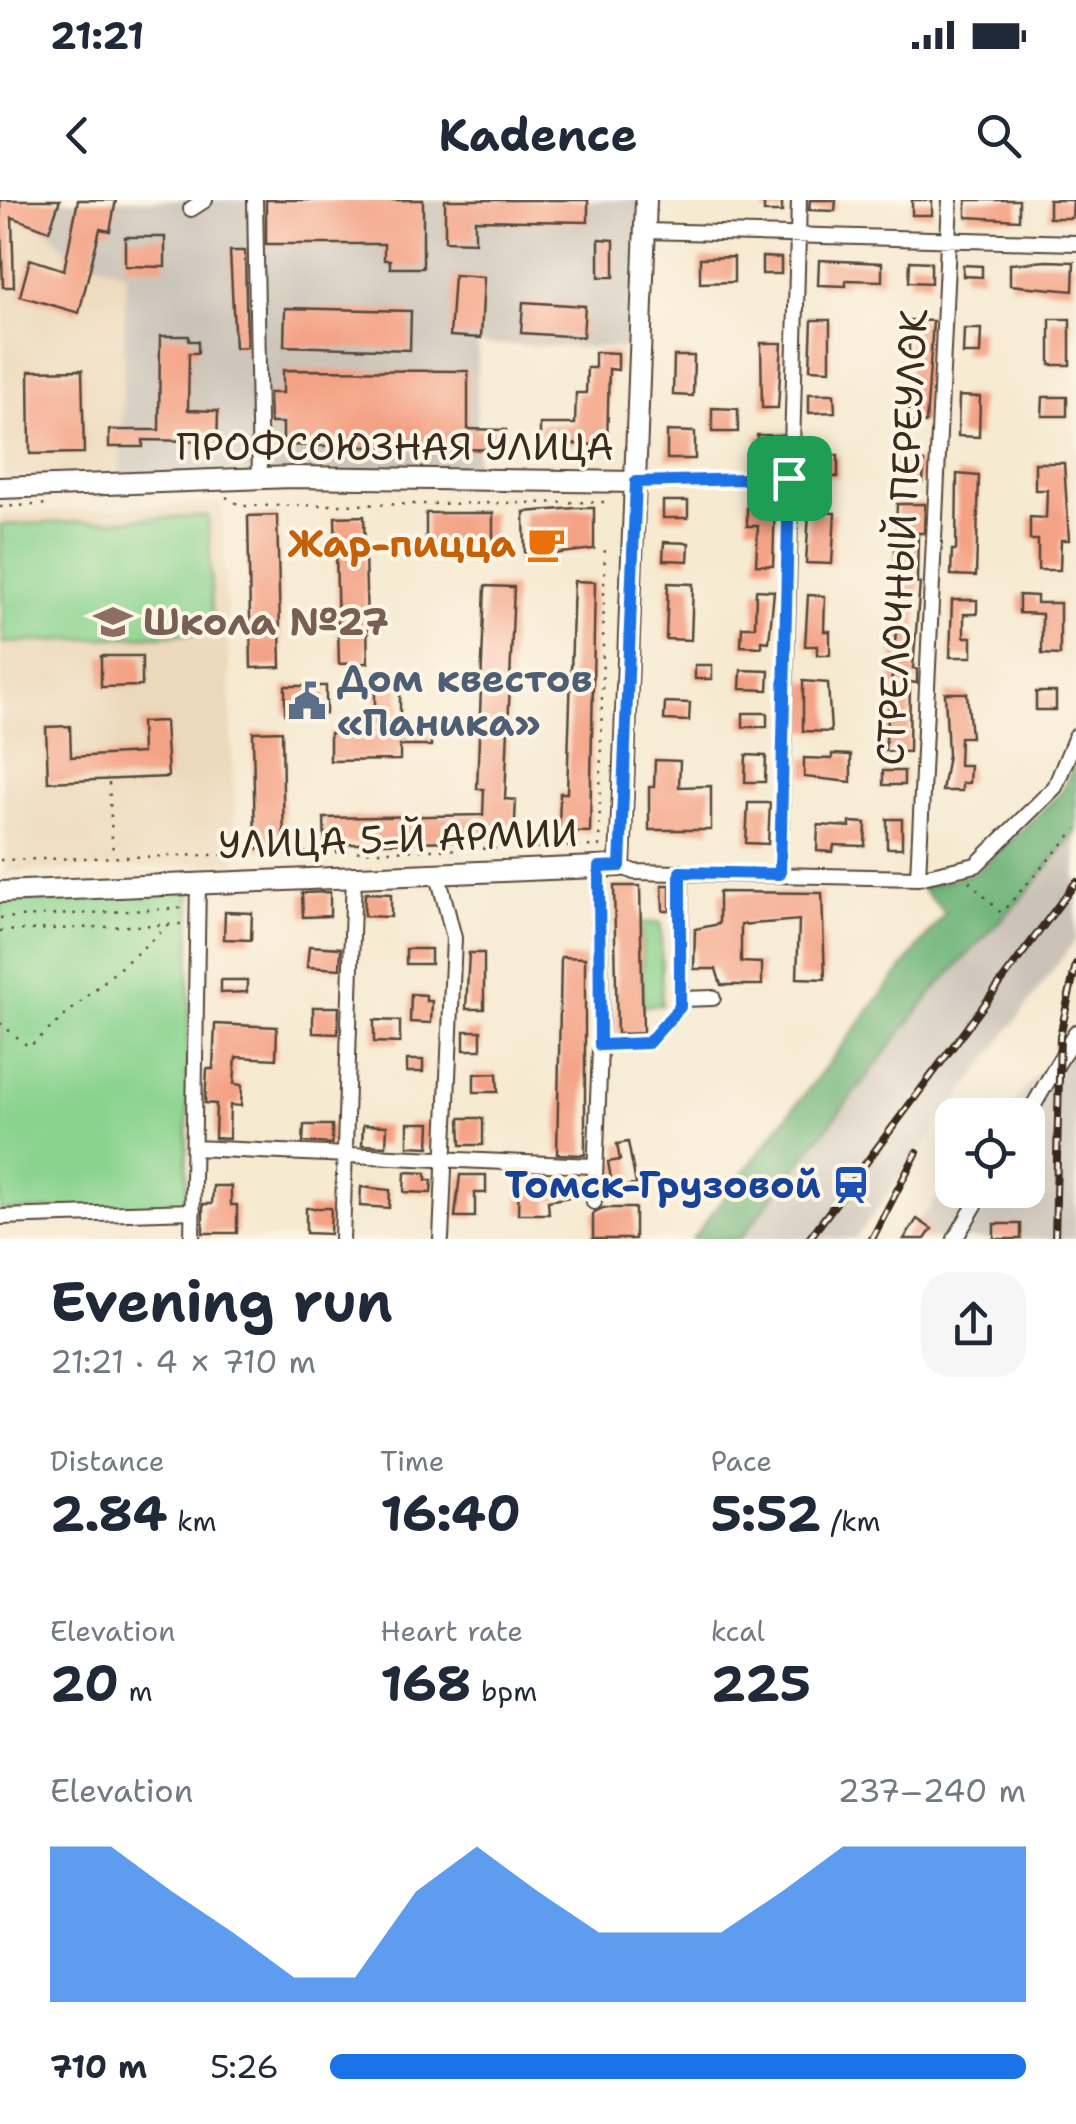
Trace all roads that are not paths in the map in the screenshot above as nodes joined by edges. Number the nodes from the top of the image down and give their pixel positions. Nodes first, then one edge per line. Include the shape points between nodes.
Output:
1 (255, 200) edge
2 (646, 200) edge
3 (799, 200) edge
4 (950, 200) edge
5 (646, 230) junction
6 (798, 235) junction
7 (949, 241) junction
8 (1076, 243) edge
9 (260, 479) junction
10 (636, 482) junction
11 (0, 488) edge
12 (1076, 736) edge
13 (609, 866) junction
14 (436, 871) junction
15 (680, 872) junction
16 (354, 874) junction
17 (780, 874) junction
18 (918, 878) junction
19 (198, 882) junction
20 (0, 892) edge
21 (714, 998) dead end
22 (680, 999) junction
23 (1076, 1032) edge
24 (600, 1045) junction
25 (1038, 1098) edge
26 (194, 1148) junction
27 (346, 1157) junction
28 (443, 1159) junction
29 (593, 1166) junction
30 (594, 1202) dead end
31 (974, 1208) edge
32 (193, 1210) junction
33 (0, 1216) edge
34 (192, 1239) edge
35 (342, 1239) edge
36 (441, 1239) edge
37 (956, 1239) edge

1 - 9 street
2 - 5 main road
3 - 6 street
4 - 7 street, СТРЕЛОЧНЫЙ ПЕРЕУЛОК
5 - 6 street
5 - 10 main road
6 - 7 street
6 - 17 street
7 - 8 street
7 - 18 street, СТРЕЛОЧНЫЙ ПЕРЕУЛОК
9 - 10 main road, ПРОФСОЮЗНАЯ УЛИЦА
9 - 11 main road, ПРОФСОЮЗНАЯ УЛИЦА
10 - 13 main road
12 - 18 street, УЛИЦА 5-Й АРМИИ via 1055,787 976,866
13 - 14 main road, УЛИЦА 5-Й АРМИИ
13 - 15 street, УЛИЦА 5-Й АРМИИ
13 - 24 street
14 - 16 main road, УЛИЦА 5-Й АРМИИ
14 - 28 street via 454,938
15 - 17 street, УЛИЦА 5-Й АРМИИ
15 - 22 street
16 - 19 main road, УЛИЦА 5-Й АРМИИ
16 - 27 street
17 - 18 street, УЛИЦА 5-Й АРМИИ
19 - 20 main road, УЛИЦА 5-Й АРМИИ
19 - 26 street
21 - 22 street
22 - 24 street via 648,1043
23 - 25 street
24 - 29 street
26 - 27 street
26 - 32 street
27 - 28 street
27 - 35 street
28 - 29 street
28 - 36 street
29 - 30 street
31 - 37 street
32 - 33 street
32 - 34 street

